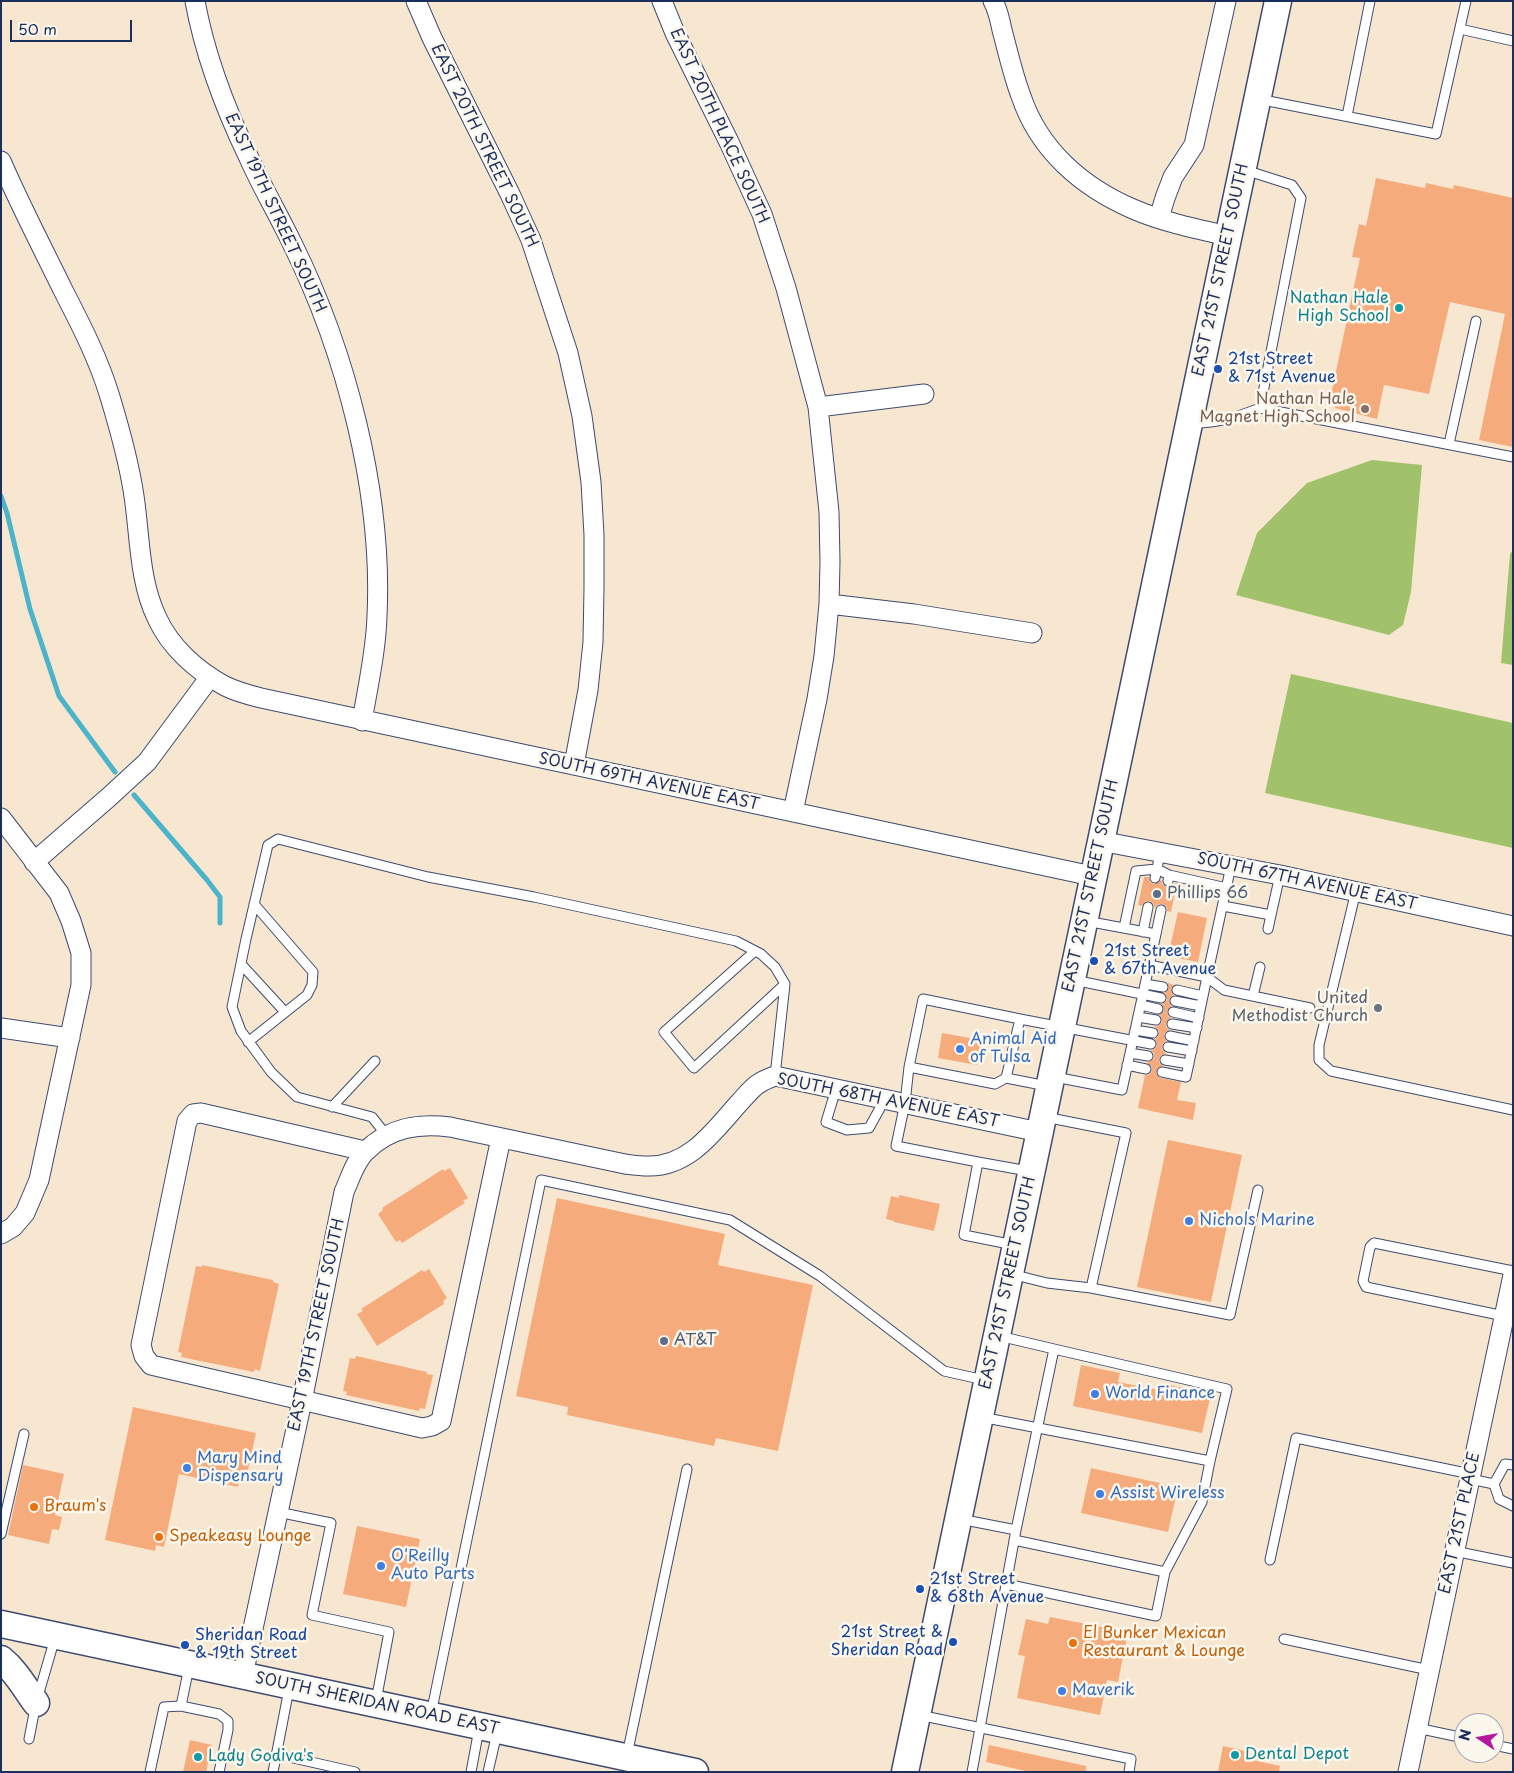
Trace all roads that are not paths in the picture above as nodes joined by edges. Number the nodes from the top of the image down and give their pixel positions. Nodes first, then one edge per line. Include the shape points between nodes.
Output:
1 (195, 1) edge
2 (416, 1) edge
3 (662, 1) edge
4 (1226, 1) edge
5 (1278, 1) edge
6 (1370, 1) edge
7 (1466, 1) edge
8 (996, 3) edge
9 (1460, 29) junction
10 (1513, 41) edge
11 (1257, 98) junction
12 (1347, 116) junction
13 (1, 161) edge
14 (1242, 169) junction
15 (1159, 218) junction
16 (1228, 236) junction
17 (1476, 321) dead end
18 (924, 394) dead end
19 (818, 408) junction
20 (1260, 408) junction
21 (1189, 423) junction
22 (1450, 444) junction
23 (1513, 457) edge
24 (829, 604) junction
25 (1032, 633) dead end
26 (210, 677) junction
27 (362, 721) junction
28 (574, 766) junction
29 (793, 812) junction
30 (1, 818) edge
31 (1100, 841) junction
32 (34, 862) junction
33 (1157, 866) junction
34 (1231, 866) junction
35 (1280, 875) junction
36 (1092, 876) junction
37 (1227, 888) junction
38 (1356, 891) junction
39 (254, 904) junction
40 (1223, 906) junction
41 (1148, 907) dead end
42 (1161, 910) dead end
43 (1271, 915) junction
44 (1083, 921) junction
45 (1513, 926) edge
46 (1124, 928) junction
47 (1268, 929) dead end
48 (1142, 932) junction
49 (1156, 934) junction
50 (755, 951) junction
51 (241, 964) junction
52 (1150, 965) junction
53 (1260, 967) dead end
54 (1207, 977) junction
55 (1071, 979) junction
56 (784, 984) junction
57 (1145, 984) junction
58 (1163, 987) dead end
59 (1177, 990) dead end
60 (1143, 995) junction
61 (1204, 996) junction
62 (1253, 996) junction
63 (1161, 998) dead end
64 (1175, 1001) dead end
65 (1140, 1005) junction
66 (1201, 1006) junction
67 (1310, 1008) dead end
68 (1158, 1009) dead end
69 (285, 1012) junction
70 (1173, 1012) dead end
71 (1138, 1017) junction
72 (1199, 1018) junction
73 (1020, 1019) junction
74 (1156, 1020) dead end
75 (1172, 1024) dead end
76 (1062, 1026) junction
77 (1, 1028) edge
78 (1196, 1028) junction
79 (1135, 1030) junction
80 (1153, 1033) dead end
81 (1170, 1036) dead end
82 (70, 1038) junction
83 (1133, 1040) junction
84 (1194, 1041) junction
85 (248, 1042) junction
86 (1151, 1044) dead end
87 (1168, 1047) dead end
88 (1192, 1051) junction
89 (1130, 1053) junction
90 (1148, 1056) dead end
91 (1165, 1060) dead end
92 (375, 1061) dead end
93 (1189, 1064) junction
94 (1127, 1065) junction
95 (909, 1067) junction
96 (1146, 1069) dead end
97 (1162, 1072) dead end
98 (775, 1076) junction
99 (1006, 1078) junction
100 (1050, 1081) junction
101 (836, 1089) junction
102 (885, 1099) junction
103 (905, 1103) junction
104 (332, 1107) junction
105 (1513, 1110) edge
106 (1041, 1124) junction
107 (387, 1136) junction
108 (501, 1138) junction
109 (365, 1151) junction
110 (978, 1162) junction
111 (1031, 1172) junction
112 (1258, 1190) dead end
113 (1, 1234) edge
114 (1016, 1245) junction
115 (1513, 1273) edge
116 (1010, 1274) junction
117 (1091, 1288) junction
118 (1504, 1316) junction
119 (996, 1336) junction
120 (1054, 1349) junction
121 (987, 1380) junction
122 (302, 1401) junction
123 (980, 1416) junction
124 (1038, 1428) junction
125 (24, 1434) dead end
126 (1210, 1461) junction
127 (1513, 1466) edge
128 (687, 1469) dead end
129 (1470, 1476) junction
130 (1494, 1484) junction
131 (1513, 1506) edge
132 (278, 1512) junction
133 (958, 1519) junction
134 (1016, 1530) junction
135 (1, 1534) edge
136 (1014, 1540) junction
137 (1454, 1551) junction
138 (1270, 1560) dead end
139 (1513, 1563) edge
140 (1165, 1572) junction
141 (1006, 1584) junction
142 (1, 1624) edge
143 (56, 1635) junction
144 (1284, 1639) dead end
145 (1, 1659) edge
146 (190, 1664) junction
147 (1429, 1670) junction
148 (243, 1676) junction
149 (289, 1685) junction
150 (36, 1703) junction
151 (375, 1704) junction
152 (181, 1706) junction
153 (917, 1714) junction
154 (430, 1715) junction
155 (979, 1727) junction
156 (489, 1728) junction
157 (1417, 1728) junction
158 (1454, 1736) edge
159 (29, 1740) dead end
160 (276, 1754) junction
161 (627, 1757) junction
162 (150, 1772) edge
163 (219, 1772) edge
164 (273, 1772) edge
165 (355, 1772) edge
166 (471, 1772) edge
167 (488, 1772) edge
168 (695, 1772) edge
169 (904, 1772) edge
170 (972, 1772) edge
171 (1129, 1772) edge
172 (1408, 1772) edge

1 - 27 street, EAST 19TH STREET SOUTH via 211,67 228,112 320,304 348,387 370,490 378,590 375,643
2 - 28 street, EAST 20TH STREET SOUTH via 531,240 568,352 582,416 594,535 593,642
3 - 19 street, EAST 20TH PLACE SOUTH via 762,214 786,288
4 - 15 street via 1194,145 1173,176
5 - 11 main road, EAST 21ST STREET SOUTH
6 - 12 lane
7 - 9 lane
8 - 15 street via 1021,97 1033,125 1047,145 1060,162 1090,186 1134,210
9 - 10 lane
9 - 12 lane via 1436,134
11 - 12 lane
11 - 14 main road, EAST 21ST STREET SOUTH
13 - 26 street, SOUTH 69TH AVENUE EAST via 90,344 109,394 134,494 144,574 157,619 187,659
14 - 16 main road, EAST 21ST STREET SOUTH
14 - 20 lane via 1292,185 1302,198
15 - 16 street
16 - 21 main road, EAST 21ST STREET SOUTH
17 - 22 lane
18 - 19 street
19 - 24 street, EAST 20TH PLACE SOUTH via 829,512
20 - 21 lane via 1210,424
20 - 22 lane
21 - 31 main road, EAST 21ST STREET SOUTH
22 - 23 lane
24 - 25 street
24 - 29 street, EAST 20TH PLACE SOUTH via 818,691
26 - 27 street, SOUTH 69TH AVENUE EAST via 237,691
26 - 32 street via 147,762
27 - 28 street, SOUTH 69TH AVENUE EAST
28 - 29 street, SOUTH 69TH AVENUE EAST
29 - 36 street, SOUTH 69TH AVENUE EAST
30 - 32 street
31 - 33 street, SOUTH 67TH AVENUE EAST
31 - 36 main road, EAST 21ST STREET SOUTH
32 - 82 street via 59,893 72,921 81,953 81,985
33 - 34 street, SOUTH 67TH AVENUE EAST
33 - 37 lane via 1168,878
33 - 46 lane via 1136,871
34 - 35 street, SOUTH 67TH AVENUE EAST
34 - 37 lane
35 - 38 street, SOUTH 67TH AVENUE EAST
35 - 43 lane
36 - 44 main road, EAST 21ST STREET SOUTH
37 - 40 lane
38 - 45 street, SOUTH 67TH AVENUE EAST
38 - 105 lane via 1319,1045 1319,1060 1331,1071
39 - 50 lane via 268,845 278,839 428,877 736,941
39 - 51 lane
39 - 69 lane via 313,972 307,995
40 - 43 lane
40 - 54 lane
41 - 48 lane
42 - 49 lane
43 - 47 lane
44 - 46 lane
44 - 55 main road, EAST 21ST STREET SOUTH
46 - 48 lane
48 - 49 lane
49 - 52 lane
50 - 56 lane via 775,966
50 - 56 lane via 664,1032 694,1068
51 - 69 lane
51 - 85 lane via 232,1007
52 - 54 lane
52 - 57 lane
53 - 62 lane
54 - 61 lane
54 - 62 lane via 1224,990
55 - 60 lane
55 - 76 main road, EAST 21ST STREET SOUTH
56 - 98 lane
57 - 58 lane
57 - 60 lane
59 - 61 lane
60 - 63 lane
60 - 65 lane
61 - 66 lane
62 - 67 lane
64 - 66 lane
65 - 68 lane
65 - 71 lane
66 - 72 lane
69 - 85 lane
70 - 72 lane
71 - 74 lane
71 - 79 lane
72 - 78 lane
73 - 76 lane
73 - 95 lane via 923,999
73 - 99 lane
75 - 78 lane
76 - 83 lane
76 - 100 main road, EAST 21ST STREET SOUTH
77 - 82 street
78 - 84 lane
79 - 80 lane
79 - 83 lane
81 - 84 lane
82 - 113 street via 39,1180 25,1213
83 - 86 lane
83 - 89 lane
84 - 88 lane
85 - 104 lane via 271,1072 297,1097
87 - 88 lane
88 - 93 lane
89 - 90 lane
89 - 94 lane
91 - 93 lane
92 - 104 lane
93 - 97 lane via 1186,1077
94 - 96 lane
94 - 100 lane via 1122,1090
95 - 99 lane via 996,1084
95 - 103 lane
98 - 101 street, SOUTH 68TH AVENUE EAST
98 - 108 street, SOUTH 68TH AVENUE EAST via 758,1082 705,1141 675,1162 650,1166 625,1164
99 - 100 lane
100 - 106 main road, EAST 21ST STREET SOUTH
101 - 102 street, SOUTH 68TH AVENUE EAST
101 - 102 lane via 826,1122 847,1130 869,1128
102 - 103 street, SOUTH 68TH AVENUE EAST
103 - 106 street, SOUTH 68TH AVENUE EAST
103 - 110 lane via 896,1146
104 - 107 lane via 372,1117
106 - 111 main road, EAST 21ST STREET SOUTH
106 - 117 lane via 1126,1133
107 - 108 street, SOUTH 68TH AVENUE EAST via 429,1124
107 - 109 street, EAST 19TH STREET SOUTH
108 - 122 street via 441,1420 422,1428
109 - 122 street, EAST 19TH STREET SOUTH via 344,1192
109 - 122 street via 201,1114 194,1114 187,1121 142,1344 144,1356 151,1365
110 - 111 lane
110 - 114 lane via 964,1235
111 - 114 main road, EAST 21ST STREET SOUTH
112 - 117 lane via 1230,1315
114 - 116 main road, EAST 21ST STREET SOUTH
115 - 118 street, EAST 21ST PLACE
115 - 118 lane via 1374,1243 1370,1247 1363,1281 1366,1287
116 - 117 lane via 1046,1283
116 - 119 main road, EAST 21ST STREET SOUTH
118 - 129 street, EAST 21ST PLACE
119 - 120 lane
119 - 121 main road, EAST 21ST STREET SOUTH
120 - 124 lane
120 - 126 lane via 1227,1389
121 - 123 main road, EAST 21ST STREET SOUTH
121 - 154 lane via 944,1371 820,1276 730,1220 541,1180
122 - 132 street, EAST 19TH STREET SOUTH
123 - 124 lane
123 - 133 main road, EAST 21ST STREET SOUTH
124 - 126 lane
124 - 134 lane
125 - 135 lane
126 - 140 lane via 1202,1502
127 - 130 lane via 1505,1464
128 - 161 lane
129 - 130 lane
129 - 137 street, EAST 21ST PLACE
129 - 138 lane via 1296,1438
130 - 131 lane via 1500,1499
132 - 148 street, EAST 19TH STREET SOUTH
132 - 151 lane via 331,1523 312,1615 389,1632
133 - 134 lane
133 - 153 main road, EAST 21ST STREET SOUTH
134 - 136 lane
136 - 140 lane
136 - 141 lane
137 - 139 lane
137 - 147 street, EAST 21ST PLACE
140 - 141 lane via 1156,1616
141 - 155 lane
142 - 143 main road, SOUTH SHERIDAN ROAD EAST
143 - 146 main road, SOUTH SHERIDAN ROAD EAST
143 - 150 lane
144 - 147 lane
145 - 150 main road via 11,1667
146 - 148 main road, SOUTH SHERIDAN ROAD EAST
146 - 152 lane
147 - 157 street, EAST 21ST PLACE
148 - 149 main road, SOUTH SHERIDAN ROAD EAST
149 - 151 main road, SOUTH SHERIDAN ROAD EAST
149 - 160 lane
150 - 159 lane
151 - 154 main road, SOUTH SHERIDAN ROAD EAST
152 - 162 lane via 164,1707
152 - 163 lane via 220,1714 228,1721
153 - 155 lane
153 - 169 main road, EAST 21ST STREET SOUTH
154 - 156 main road, SOUTH SHERIDAN ROAD EAST
155 - 170 lane
155 - 171 lane via 1131,1759
156 - 161 main road, SOUTH SHERIDAN ROAD EAST
156 - 166 lane
156 - 167 lane
157 - 158 lane
157 - 172 street, EAST 21ST PLACE
160 - 164 lane
160 - 165 lane
161 - 168 main road, SOUTH SHERIDAN ROAD EAST

